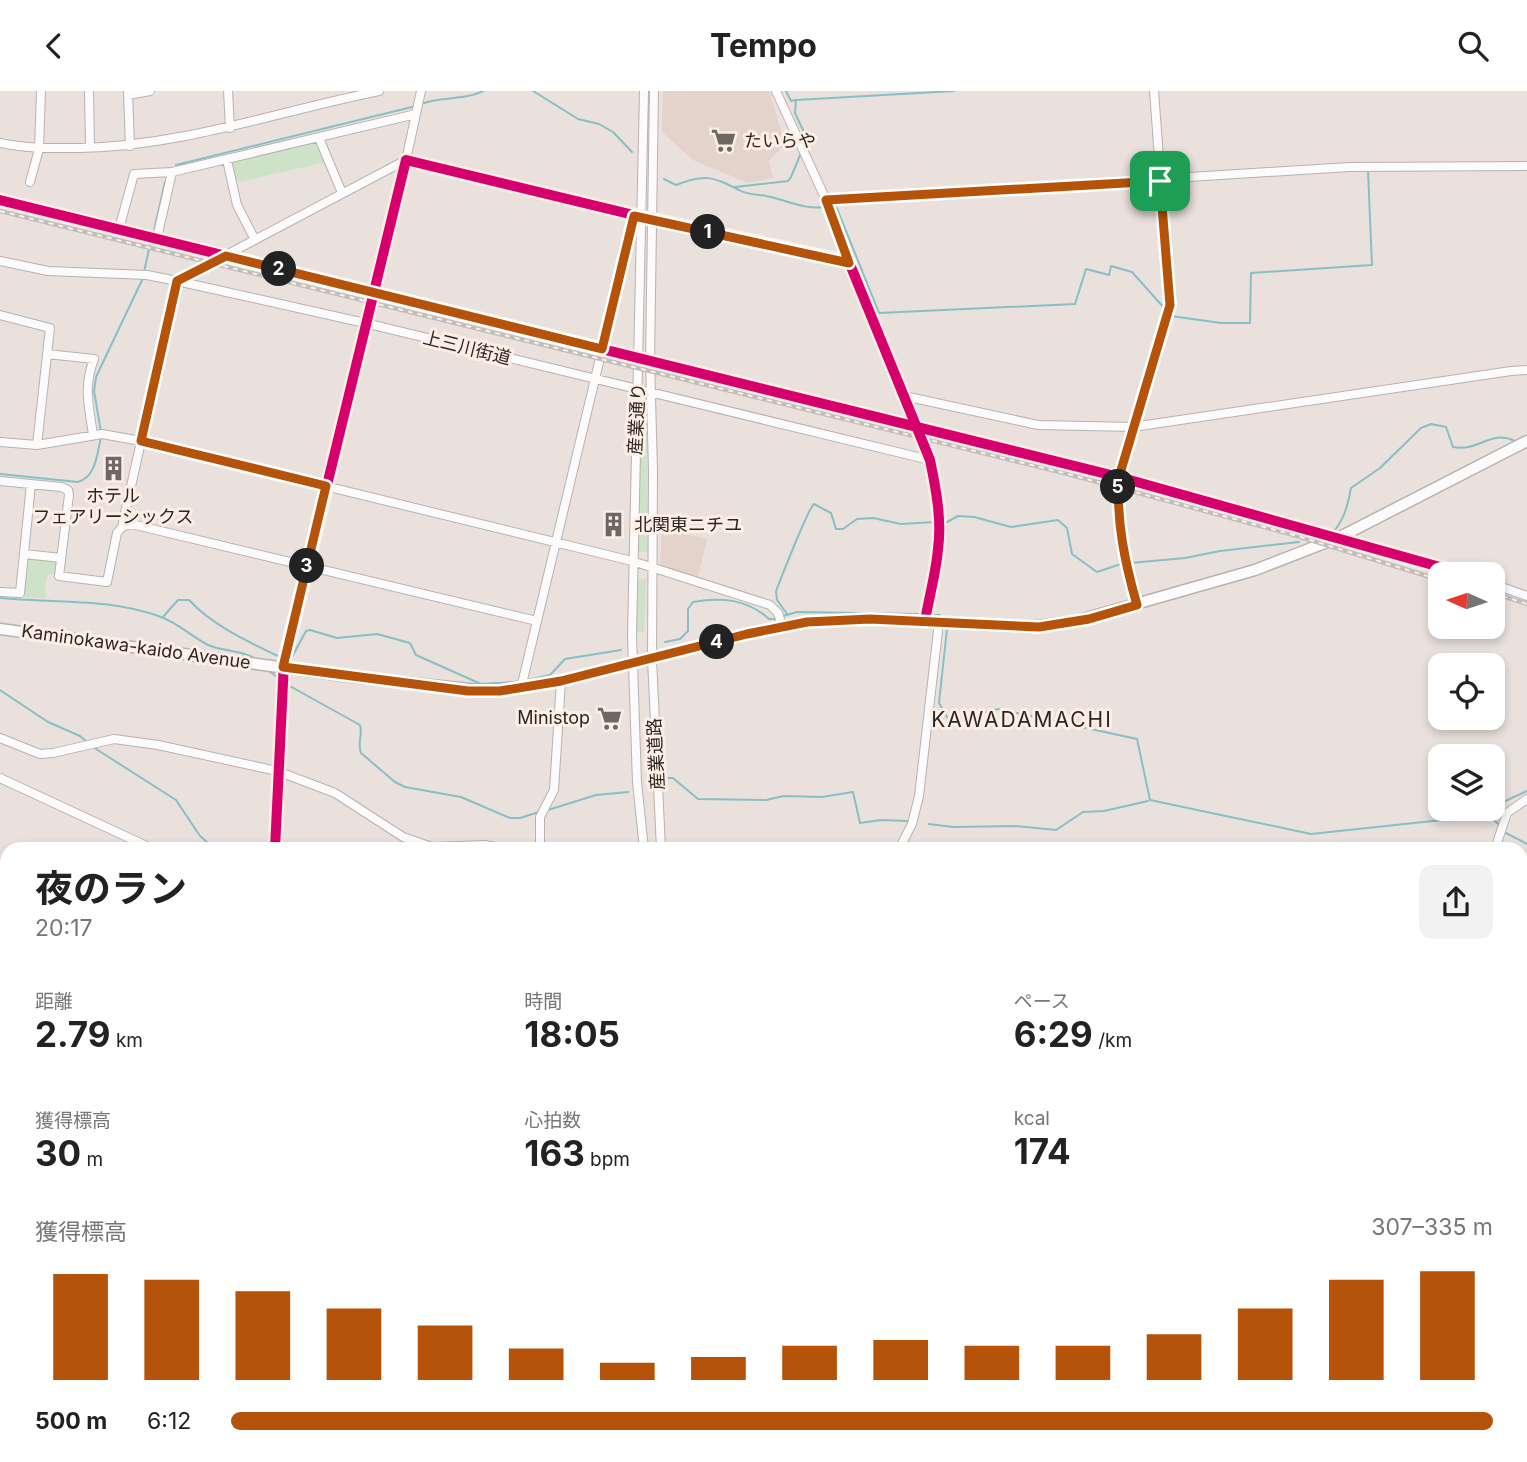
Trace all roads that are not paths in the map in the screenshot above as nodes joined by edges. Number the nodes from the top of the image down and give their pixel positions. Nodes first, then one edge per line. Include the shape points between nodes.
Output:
1 (41, 91) edge
2 (89, 91) edge
3 (150, 91) edge
4 (228, 91) edge
5 (379, 91) edge
6 (421, 91) edge
7 (644, 91) edge
8 (654, 91) edge
9 (776, 91) edge
10 (1154, 91) edge
11 (128, 93) edge
12 (359, 93) edge
13 (416, 114) junction
14 (230, 128) junction
15 (319, 138) junction
16 (0, 143) edge
17 (130, 146) junction
18 (90, 148) junction
19 (39, 149) junction
20 (227, 160) junction
21 (405, 160) junction
22 (1527, 166) edge
23 (172, 172) junction
24 (1160, 181) junction
25 (30, 182) dead end
26 (342, 193) junction
27 (0, 200) edge
28 (826, 200) junction
29 (638, 216) junction
30 (652, 219) junction
31 (119, 229) junction
32 (157, 238) junction
33 (255, 240) junction
34 (226, 256) junction
35 (0, 261) edge
36 (849, 263) junction
37 (177, 281) junction
38 (373, 292) junction
39 (0, 315) edge
40 (365, 323) junction
41 (0, 324) edge
42 (602, 349) junction
43 (47, 353) junction
44 (640, 358) junction
45 (650, 360) junction
46 (1527, 370) edge
47 (595, 379) junction
48 (639, 390) junction
49 (650, 393) junction
50 (904, 396) junction
51 (917, 426) junction
52 (1133, 427) junction
53 (93, 435) junction
54 (141, 441) junction
55 (1527, 441) edge
56 (0, 442) edge
57 (37, 445) junction
58 (930, 460) junction
59 (1119, 477) junction
60 (0, 481) edge
61 (32, 484) junction
62 (326, 486) junction
63 (131, 524) junction
64 (1339, 537) junction
65 (556, 543) junction
66 (24, 554) junction
67 (61, 558) junction
68 (632, 561) junction
69 (1428, 563) edge
70 (307, 566) junction
71 (652, 567) junction
72 (1505, 588) edge
73 (0, 592) edge
74 (1527, 596) edge
75 (1137, 605) junction
76 (537, 621) junction
77 (925, 621) junction
78 (939, 622) junction
79 (782, 626) junction
80 (0, 629) edge
81 (652, 659) junction
82 (632, 663) junction
83 (283, 667) junction
84 (561, 681) junction
85 (521, 688) junction
86 (0, 739) edge
87 (277, 771) junction
88 (0, 778) edge
89 (1527, 799) edge
90 (138, 842) edge
91 (275, 842) edge
92 (418, 842) edge
93 (540, 842) edge
94 (642, 842) edge
95 (661, 842) edge
96 (903, 842) edge
97 (1497, 842) edge

1 - 19 street
2 - 18 street
3 - 11 street
4 - 14 street
5 - 12 street
6 - 13 street
7 - 29 street, 産業通り
8 - 30 street, 産業通り
9 - 28 street
10 - 24 street
11 - 17 street
12 - 14 street
13 - 15 street
13 - 21 street
14 - 17 street
15 - 20 street
15 - 26 street
16 - 19 street
17 - 18 street
18 - 19 street
19 - 25 street
20 - 23 street
20 - 33 street via 237,205
21 - 26 street
21 - 29 street
21 - 38 street
22 - 24 street via 1349,167
23 - 31 street via 134,174
23 - 32 street
24 - 28 street
24 - 52 street via 1170,305
26 - 33 street
27 - 31 street
28 - 36 street
29 - 30 street
29 - 42 street
29 - 44 street, 産業通り
30 - 36 street
30 - 45 street, 産業通り
31 - 32 street
32 - 34 street
33 - 34 street
34 - 37 street
34 - 38 street
35 - 37 street, 上三川街道 via 48,271 147,275
36 - 50 street
37 - 40 street, 上三川街道
37 - 54 street
38 - 40 street
38 - 42 street
39 - 41 street
39 - 43 street via 50,328
40 - 47 street, 上三川街道
40 - 62 street
42 - 44 street
42 - 47 street
43 - 53 street via 94,359 86,393
43 - 57 street
44 - 45 street
44 - 48 street, 産業通り
45 - 49 street, 産業通り
45 - 51 street
46 - 52 street
47 - 48 street, 上三川街道
47 - 65 street
48 - 49 street, 上三川街道
48 - 68 street, 産業通り
49 - 58 street, 上三川街道
49 - 71 street, 産業通り
50 - 51 street
50 - 52 street via 1038,425
51 - 58 street
51 - 59 street
52 - 59 street
53 - 54 street
53 - 57 street
54 - 62 street
54 - 63 street via 123,522
55 - 64 main road, Kaminokawa-kaido Avenue
56 - 57 street
58 - 77 street via 939,530
59 - 64 street
59 - 75 street via 1121,539
60 - 61 street
61 - 66 street
61 - 67 street via 68,490
62 - 65 street
62 - 70 street
63 - 67 street via 117,533 107,582 59,576
63 - 70 street
64 - 69 street
64 - 75 main road, Kaminokawa-kaido Avenue via 1264,567
65 - 68 street
65 - 76 street
66 - 67 street
66 - 73 street via 20,593
68 - 71 street
68 - 82 street, 産業通り
70 - 76 street
70 - 83 street
71 - 79 street via 770,605
71 - 81 street, 産業通り
72 - 74 street
75 - 78 main road, Kaminokawa-kaido Avenue via 1039,627
76 - 85 street
77 - 78 main road, Kaminokawa-kaido Avenue
77 - 79 main road, Kaminokawa-kaido Avenue via 852,618
78 - 96 street via 919,796
79 - 81 main road, Kaminokawa-kaido Avenue
80 - 83 main road, Kaminokawa-kaido Avenue
81 - 82 main road, Kaminokawa-kaido Avenue
81 - 95 street, 産業道路
82 - 84 main road, Kaminokawa-kaido Avenue
82 - 94 street, 産業道路
83 - 85 main road, Kaminokawa-kaido Avenue via 468,691
83 - 87 street
84 - 85 main road, Kaminokawa-kaido Avenue
84 - 93 street via 554,790 540,817
86 - 87 street via 40,754 114,739
87 - 91 street
87 - 92 street via 335,793
88 - 90 street
89 - 97 street via 1507,813

